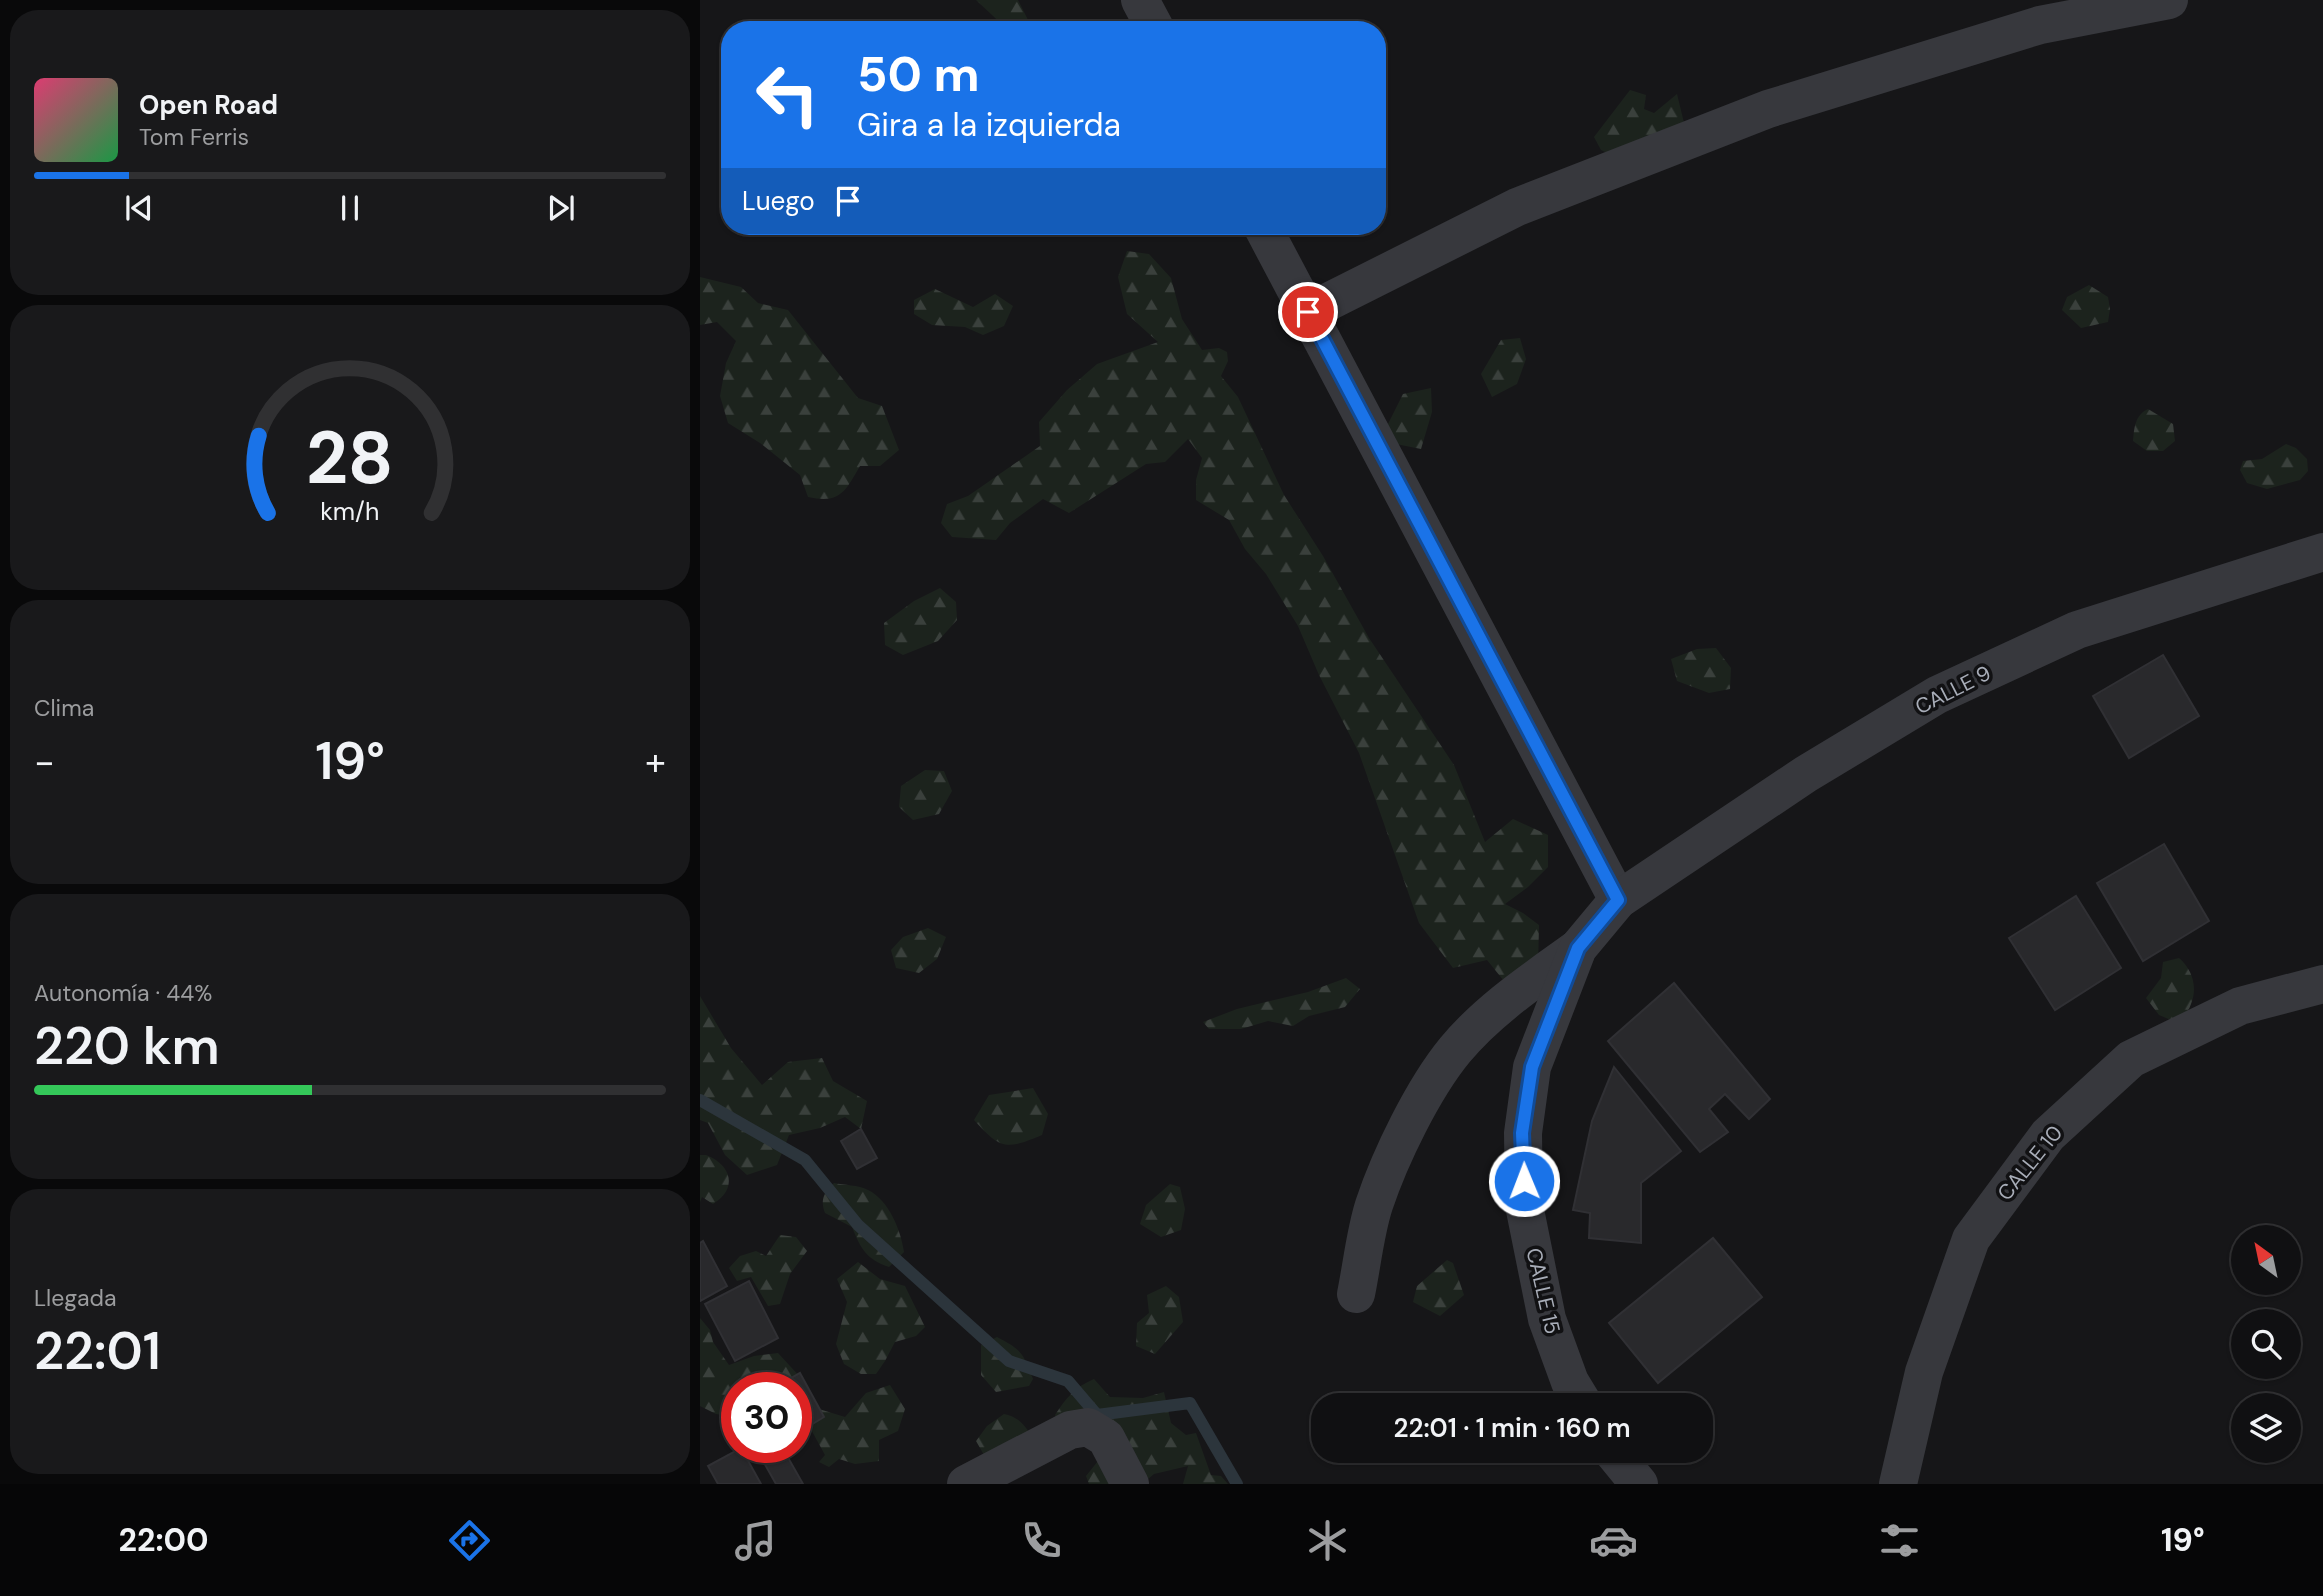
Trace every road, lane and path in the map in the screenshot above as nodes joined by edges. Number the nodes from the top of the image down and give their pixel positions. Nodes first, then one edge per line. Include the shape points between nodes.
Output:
1 (1140, 0) edge
2 (2169, 0) edge
3 (1151, 21) edge
4 (1267, 235) edge
5 (1308, 312) junction
6 (2323, 552) edge
7 (1618, 900) junction
8 (1578, 948) junction
9 (2323, 984) edge
10 (1356, 1294) dead end
11 (1577, 1393) edge
12 (1622, 1463) edge
13 (966, 1484) edge
14 (1130, 1484) edge
15 (1639, 1484) edge
16 (1898, 1484) edge

1 - 3 street
2 - 5 street via 2040,25 1768,109 1517,207
4 - 5 street
5 - 7 street
6 - 7 street, CALLE 9 via 2077,630 1937,695 1806,774
7 - 8 street, CALLE 15
8 - 10 street via 1498,1007 1455,1050 1422,1100 1374,1206
8 - 11 street, CALLE 15 via 1532,1067 1522,1133 1524,1205 1547,1319
9 - 16 street, CALLE 10 via 2240,1006 2131,1059 2048,1135 1970,1239 1924,1372
12 - 15 street
13 - 14 street via 1070,1430 1088,1427 1106,1438

